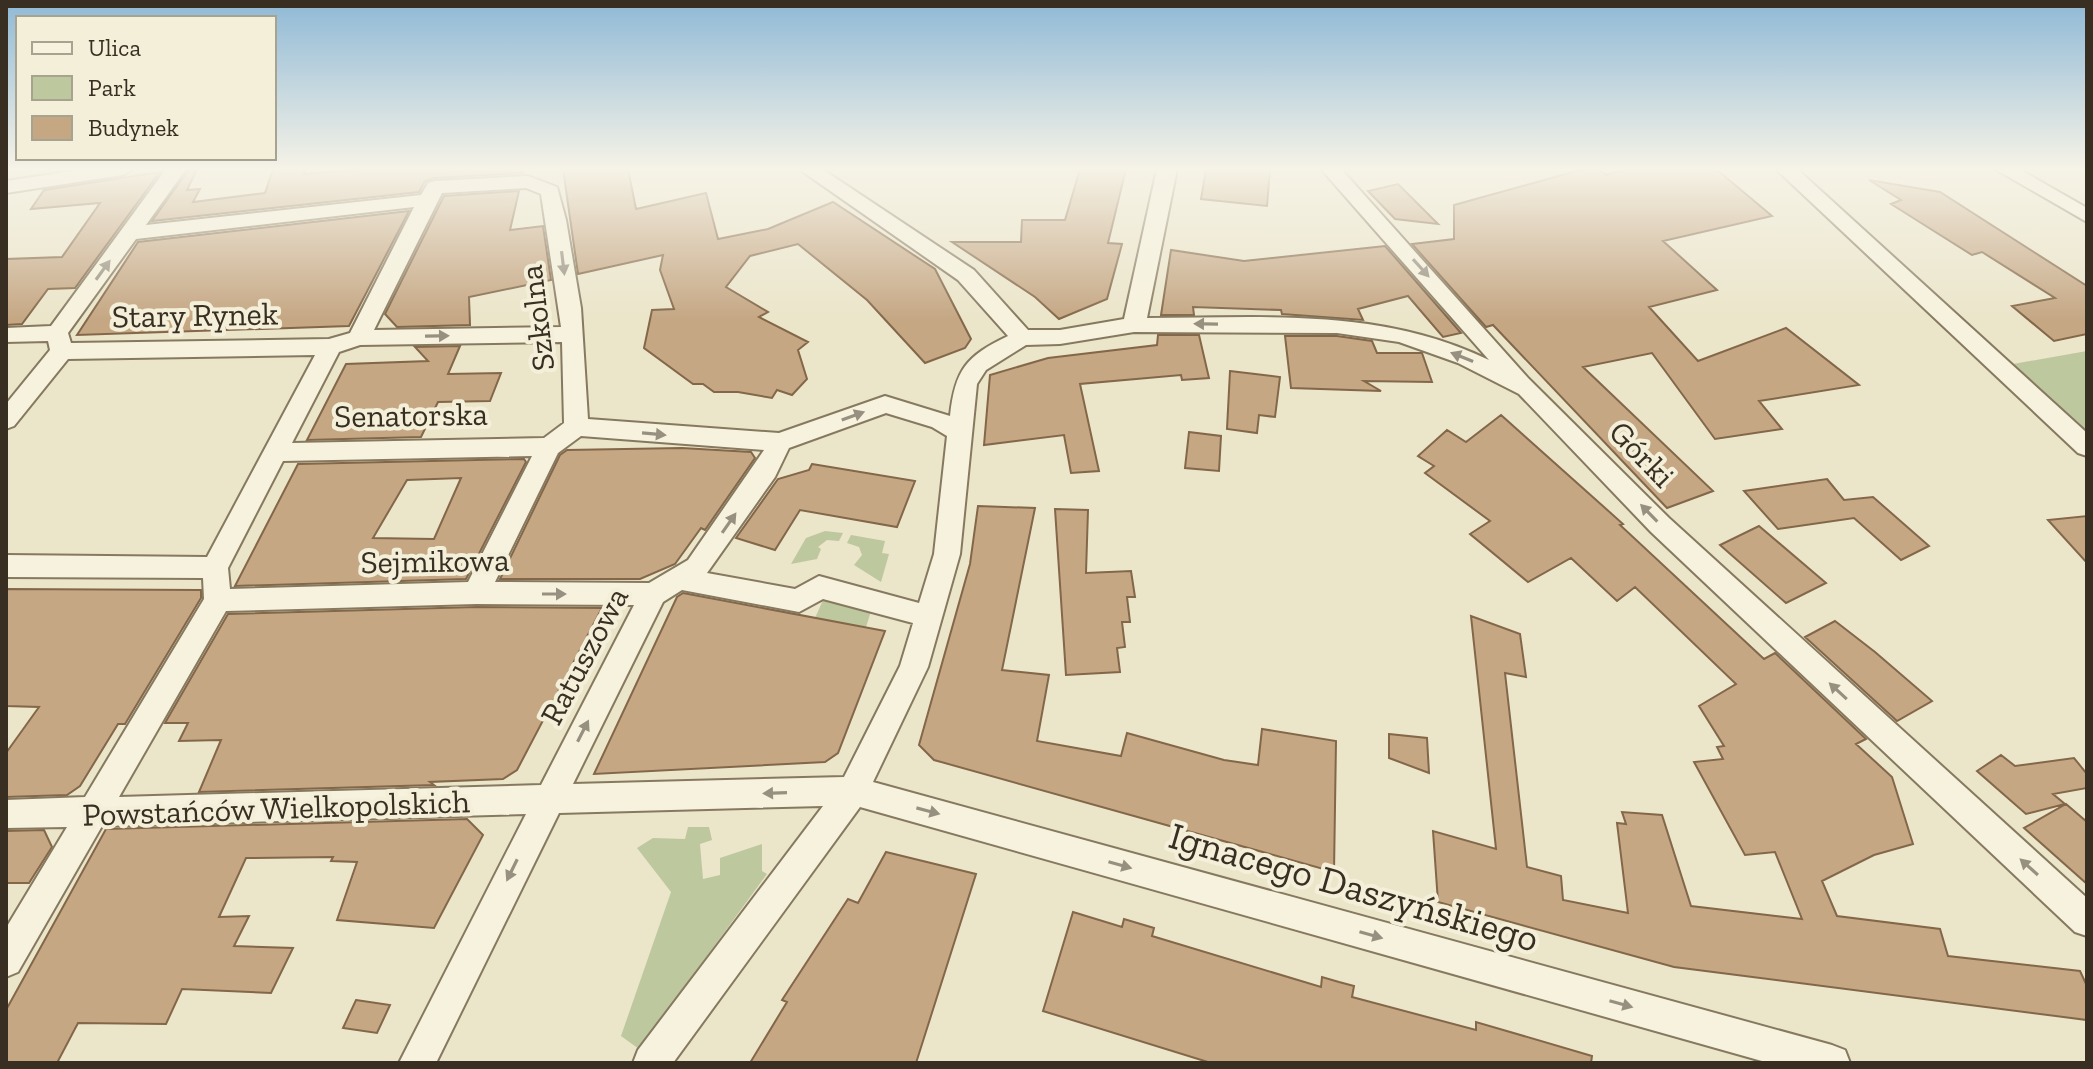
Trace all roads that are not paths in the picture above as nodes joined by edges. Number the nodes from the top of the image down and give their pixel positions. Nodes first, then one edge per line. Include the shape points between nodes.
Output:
1 (140, 219) edge
2 (220, 219) edge
3 (418, 219) edge
4 (556, 219) edge
5 (883, 219) edge
6 (1156, 219) edge
7 (1376, 219) edge
8 (1840, 219) edge
9 (130, 233) junction
10 (1134, 325) junction
11 (571, 334) junction
12 (6, 335) edge
13 (359, 338) junction
14 (1022, 338) junction
15 (60, 342) junction
16 (330, 347) junction
17 (1527, 388) junction
18 (6, 420) edge
19 (576, 427) junction
20 (961, 433) junction
21 (780, 442) junction
22 (549, 447) junction
23 (2087, 447) edge
24 (275, 452) junction
25 (6, 566) edge
26 (215, 568) junction
27 (681, 579) junction
28 (476, 593) junction
29 (653, 594) junction
30 (218, 600) junction
31 (929, 617) junction
32 (853, 791) junction
33 (547, 800) junction
34 (6, 814) edge
35 (91, 815) junction
36 (2087, 920) edge
37 (6, 960) edge
38 (417, 1063) edge
39 (651, 1063) edge
40 (1832, 1063) edge

1 - 9 street
2 - 9 street
3 - 13 street
4 -> 11 street, Szkolna
5 - 14 street via 966,275
6 - 10 street
7 -> 17 street
8 - 23 street
15 -> 9 street
10 - 14 street, Górki
17 -> 10 street, Górki via 1402,335 1337,326
13 -> 11 street, Stary Rynek
11 - 19 street, Szkolna
12 - 15 street, Stary Rynek
13 - 16 street, Stary Rynek
14 - 20 street via 993,352 965,383
15 - 16 street, Stary Rynek
15 - 18 street
16 - 24 street
36 -> 17 street, Górki via 1660,525
19 -> 21 street
19 - 22 street
21 -> 20 street via 885,404
20 - 31 street via 947,554
27 -> 21 street, Ratuszowa via 710,550
22 - 24 street, Senatorska
22 - 28 street
24 - 26 street
25 - 26 street
26 - 30 street
27 - 29 street, Ratuszowa
27 - 31 street via 799,601 819,587
28 -> 29 street, Sejmikowa
28 - 30 street, Sejmikowa
33 -> 29 street, Ratuszowa
30 - 35 street
31 - 32 street via 914,667
32 -> 33 street, Ignacego Daszyńskiego
32 - 39 street
32 -> 40 street, Ignacego Daszyńskiego
33 - 35 street, Powstańców Wielkopolskich
33 -> 38 street, Ratuszowa
34 - 35 street, Powstańców Wielkopolskich
35 - 37 street

